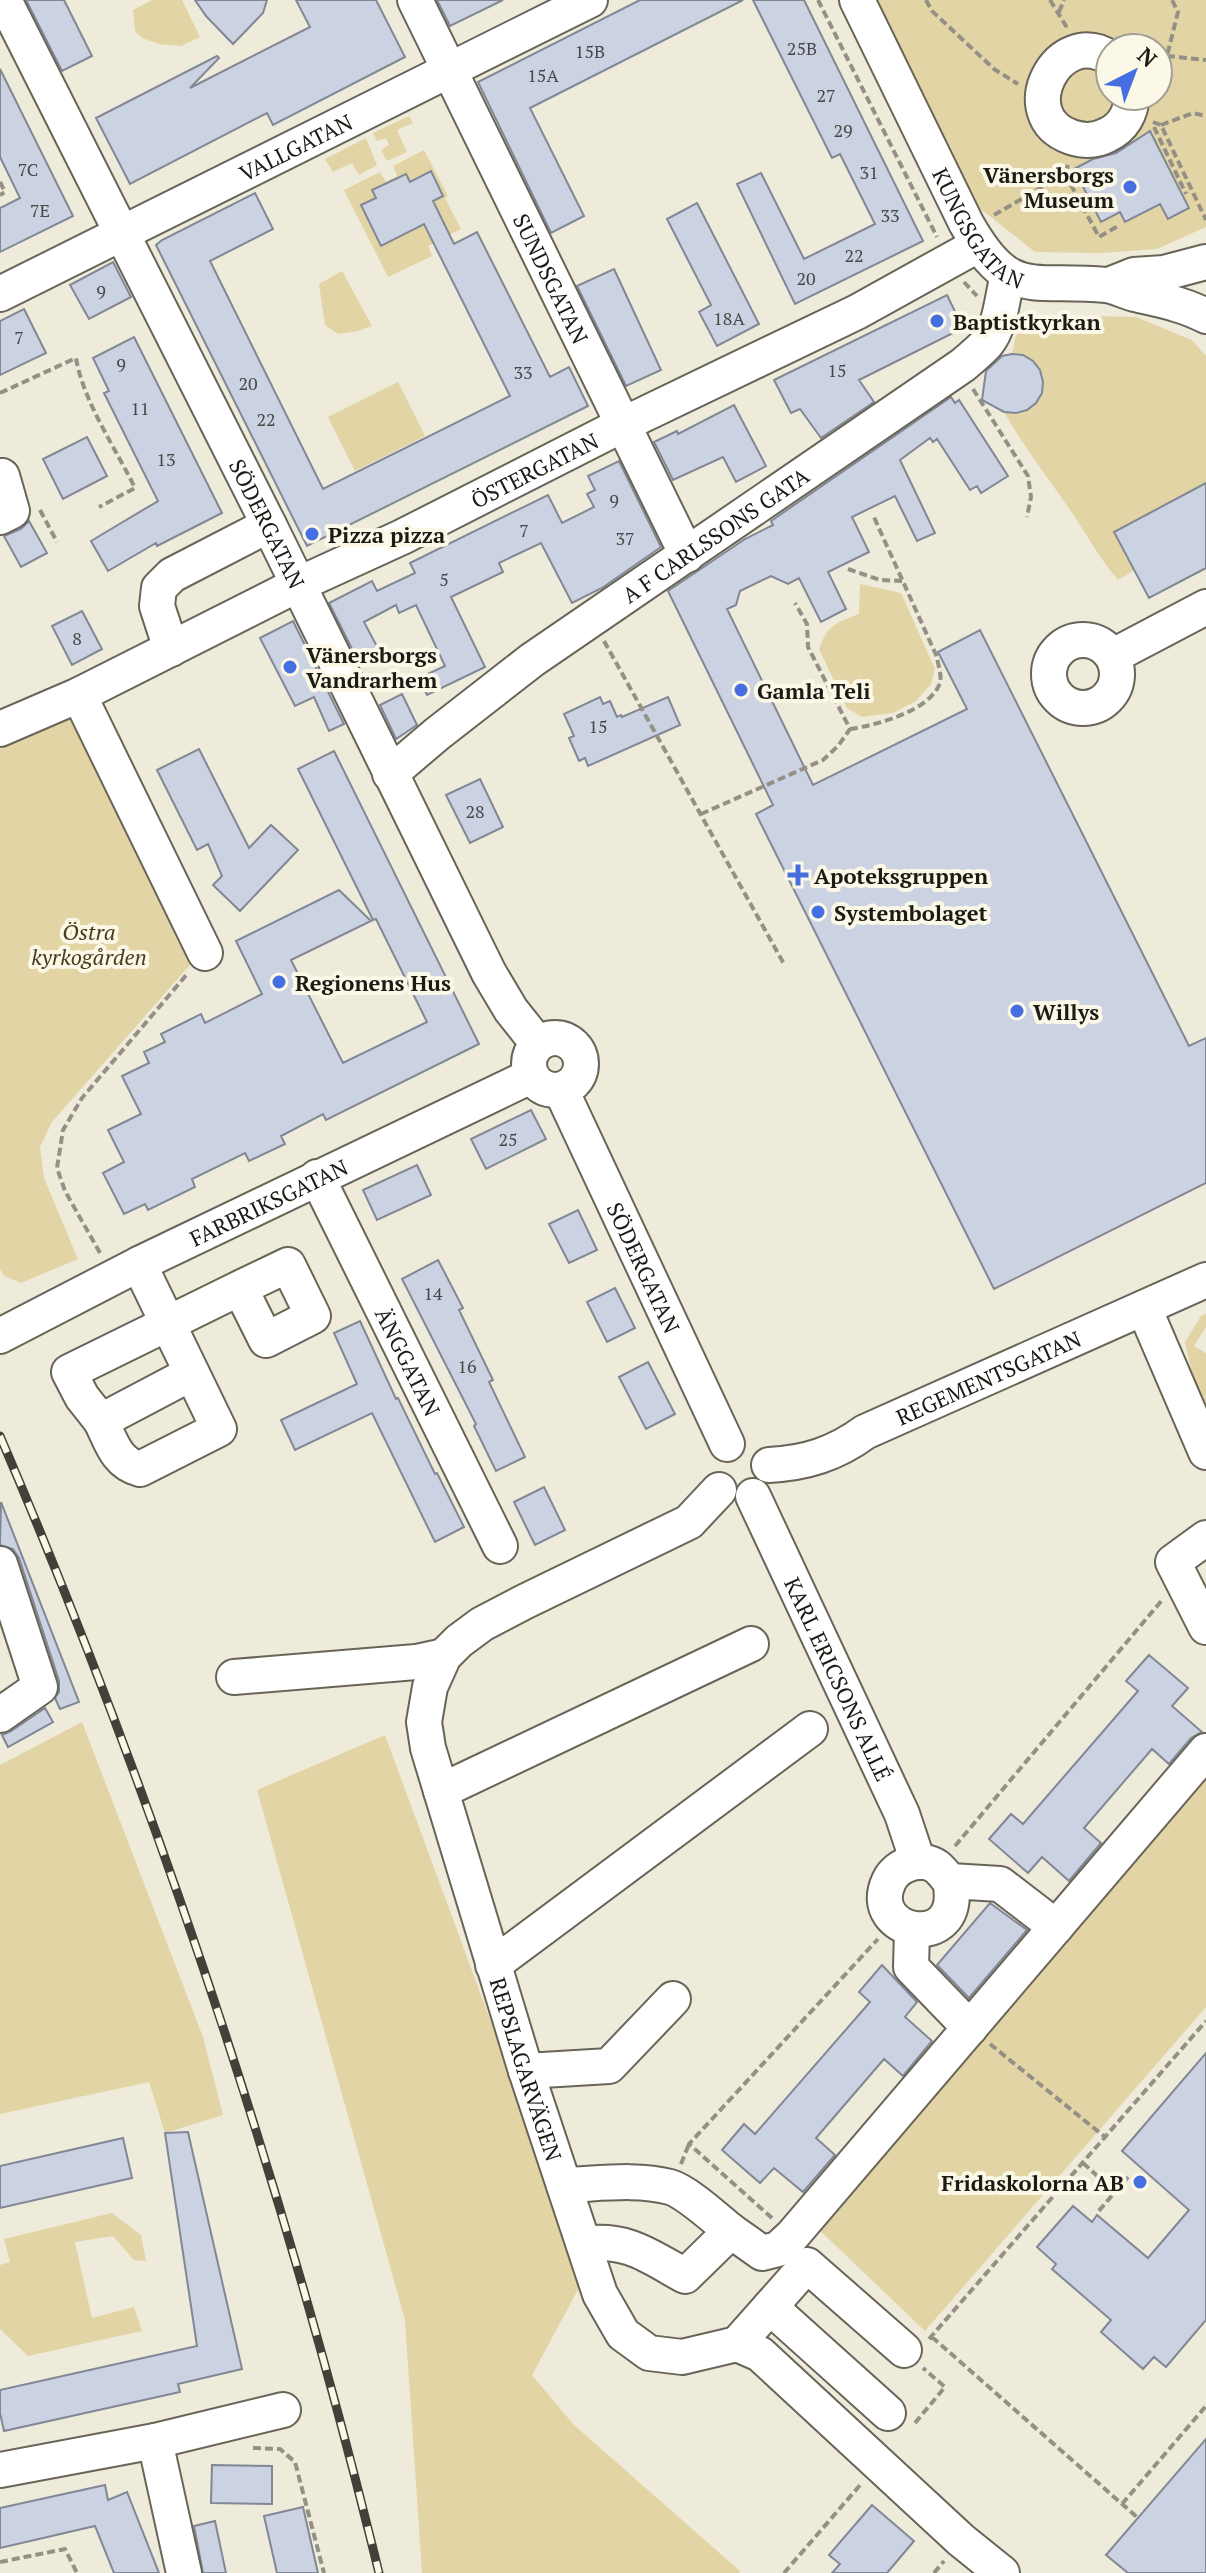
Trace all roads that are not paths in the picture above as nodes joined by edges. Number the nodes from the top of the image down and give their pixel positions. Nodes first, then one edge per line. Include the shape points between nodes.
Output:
1 (4, 0) edge
2 (415, 0) edge
3 (590, 0) edge
4 (857, 0) edge
5 (1094, 52) edge
6 (450, 69) junction
7 (1129, 112) edge
8 (121, 234) junction
9 (965, 242) junction
10 (1206, 262) edge
11 (1008, 275) junction
12 (1109, 285) junction
13 (0, 294) edge
14 (1206, 316) edge
15 (624, 424) junction
16 (2, 476) edge
17 (0, 517) edge
18 (269, 525) junction
19 (687, 555) junction
20 (297, 585) junction
21 (1206, 607) edge
22 (171, 649) junction
23 (1113, 656) dead end
24 (79, 695) junction
25 (0, 729) edge
26 (390, 774) junction
27 (205, 953) road end
28 (543, 1070) junction
29 (317, 1177) junction
30 (139, 1264) junction
31 (1206, 1280) edge
32 (240, 1288) dead end
33 (1144, 1308) junction
34 (169, 1322) junction
35 (2, 1331) edge
36 (192, 1373) junction
37 (101, 1421) junction
38 (727, 1444) junction
39 (1206, 1452) edge
40 (769, 1465) junction
41 (719, 1490) junction
42 (753, 1496) junction
43 (1206, 1538) edge
44 (500, 1546) dead end
45 (0, 1564) edge
46 (1206, 1627) edge
47 (751, 1644) dead end
48 (444, 1656) junction
49 (234, 1677) dead end
50 (0, 1715) edge
51 (810, 1729) dead end
52 (1206, 1751) edge
53 (441, 1791) junction
54 (935, 1870) junction
55 (904, 1925) junction
56 (1056, 1927) junction
57 (493, 1965) junction
58 (673, 1999) dead end
59 (970, 2028) junction
60 (526, 2071) junction
61 (564, 2185) junction
62 (731, 2231) junction
63 (584, 2244) junction
64 (770, 2307) junction
65 (737, 2344) junction
66 (918, 2344) road end
67 (283, 2410) dead end
68 (898, 2422) road end
69 (155, 2441) junction
70 (0, 2470) edge
71 (184, 2573) edge
72 (1002, 2573) edge

1 - 8 street, SÖDERGATAN
2 - 6 street, SUNDSGATAN
3 - 6 street, VALLGATAN
4 - 9 street, KUNGSGATAN
5 - 7 street via 1061,59 1044,83 1046,114 1067,136 1097,139 1121,125
6 - 8 street, VALLGATAN
6 - 15 street, SUNDSGATAN
8 - 13 street, VALLGATAN
8 - 18 street, SÖDERGATAN
9 - 11 street, KUNGSGATAN
9 - 15 street, ÖSTERGATAN via 857,312
10 - 12 street
11 - 12 street, KUNGSGATAN via 1045,285
11 - 19 street, A F CARLSSONS GATA via 993,335 963,365
12 - 14 street, KUNGSGATAN via 1166,299
15 - 19 street, SUNDSGATAN
15 - 20 street, ÖSTERGATAN
16 - 17 street via 12,511
18 - 20 street, SÖDERGATAN
18 - 22 street via 172,575 159,588 157,606
19 - 26 street, A F CARLSSONS GATA via 591,618
20 - 22 street, ÖSTERGATAN
20 - 26 street, SÖDERGATAN
21 - 23 street
22 - 24 street, ÖSTERGATAN
24 - 25 street, ÖSTERGATAN
24 - 27 street
26 - 28 street, SÖDERGATAN
28 - 29 street, FARBRIKSGATAN
28 - 38 street, SÖDERGATAN
29 - 30 street, FARBRIKSGATAN
29 - 44 street, ÄNGGATAN
30 - 34 street
30 - 35 street, FARBRIKSGATAN
31 - 33 street, REGEMENTSGATAN
32 - 34 street
33 - 39 street
33 - 40 street, REGEMENTSGATAN via 865,1432 832,1452 794,1464
34 - 36 street
34 - 37 street via 69,1372
36 - 37 street
36 - 37 street via 219,1429 140,1469 127,1465 117,1453
38 - 40 street via 754,1444
38 - 41 street via 711,1465
40 - 42 street via 766,1484
41 - 42 street via 735,1499
41 - 48 street, REPSLAGARVÄGEN via 689,1522 482,1624
42 - 54 street, KARL ERICSONS ALLÉ via 902,1814
43 - 46 street via 1173,1562
45 - 50 street via 40,1687
47 - 53 street
48 - 49 street
48 - 53 street, REPSLAGARVÄGEN via 434,1674 424,1722
51 - 57 street
52 - 56 street
53 - 57 street, REPSLAGARVÄGEN
54 - 55 street via 953,1896 950,1911 927,1930
54 - 55 street via 903,1866 891,1876 886,1907
54 - 56 street via 1000,1884
55 - 59 street via 911,1967
56 - 59 street
57 - 60 street, REPSLAGARVÄGEN
58 - 60 street via 609,2066
59 - 62 street via 778,2249 762,2253
60 - 61 street, REPSLAGARVÄGEN
61 - 62 street via 672,2187
61 - 63 street, REPSLAGARVÄGEN
62 - 63 street via 685,2276 635,2248
63 - 65 street, REPSLAGARVÄGEN via 600,2294 623,2334 649,2353 682,2357
64 - 65 street
64 - 66 street via 807,2265
64 - 68 street
65 - 72 street via 760,2354
67 - 69 street
69 - 70 street
69 - 71 street

